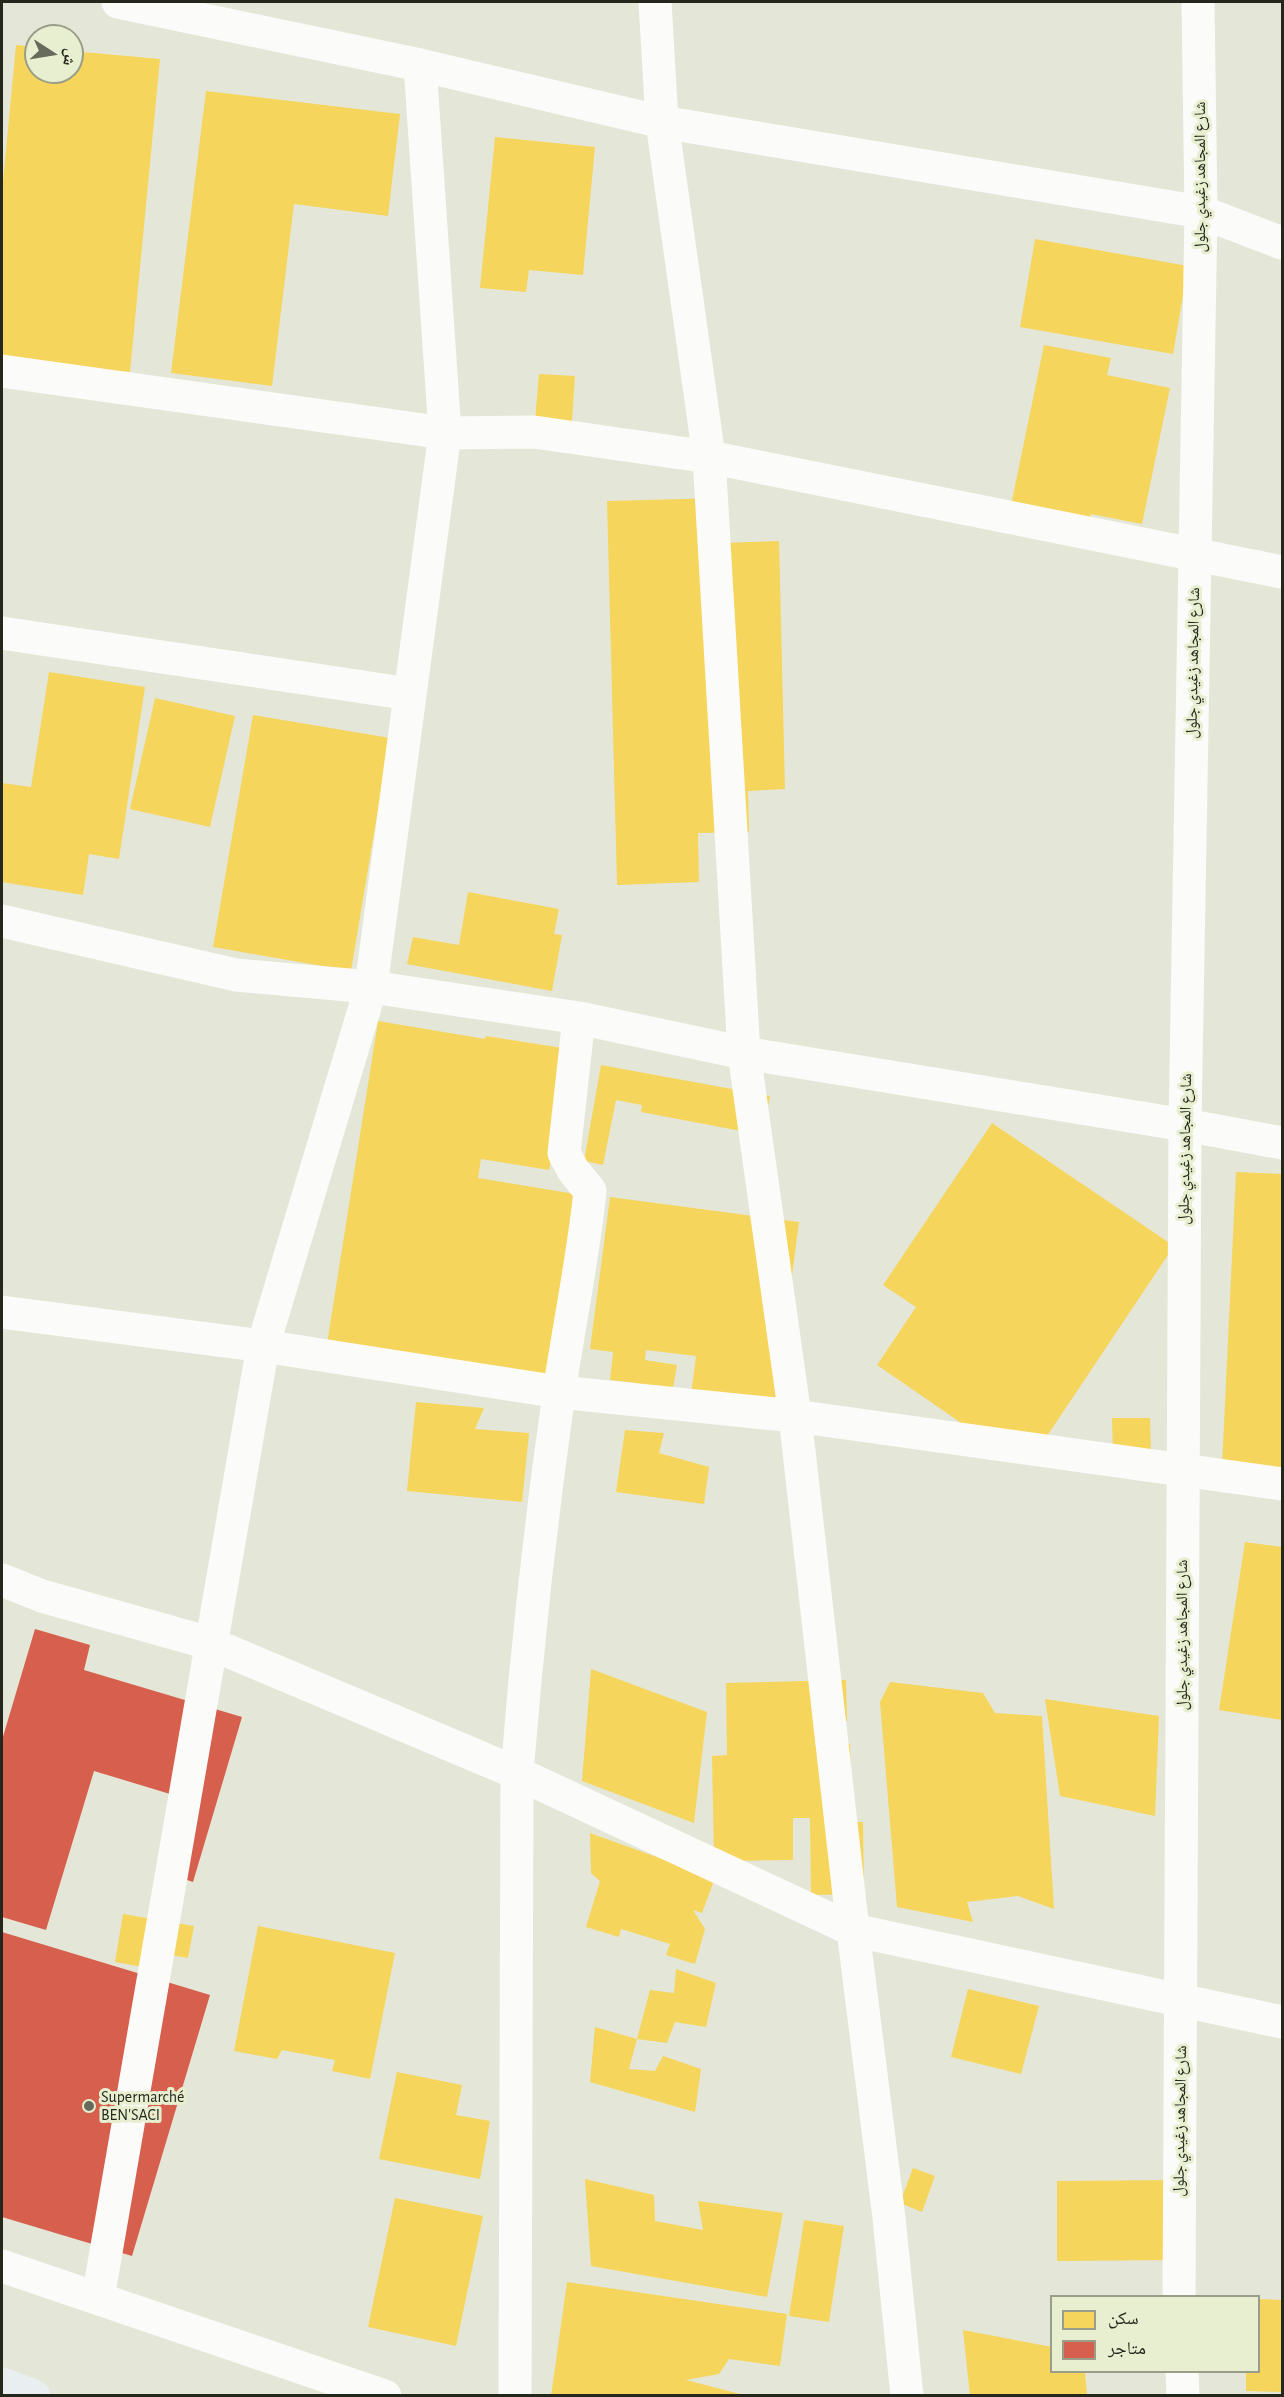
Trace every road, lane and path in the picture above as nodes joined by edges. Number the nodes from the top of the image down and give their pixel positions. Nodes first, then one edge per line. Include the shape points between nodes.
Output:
1 (118, 2) edge
2 (655, 2) edge
3 (1198, 2) edge
4 (420, 65) junction
5 (662, 122) junction
6 (1201, 212) junction
7 (1282, 243) edge
8 (2, 371) edge
9 (445, 433) junction
10 (709, 457) junction
11 (1195, 554) junction
12 (1282, 572) edge
13 (2, 633) edge
14 (411, 694) junction
15 (2, 921) edge
16 (371, 987) junction
17 (579, 1018) junction
18 (744, 1053) junction
19 (1185, 1125) junction
20 (1282, 1143) edge
21 (2, 1312) edge
22 (262, 1346) junction
23 (559, 1392) junction
24 (795, 1416) junction
25 (1182, 1470) junction
26 (1282, 1484) edge
27 (2, 1580) edge
28 (209, 1643) junction
29 (518, 1773) junction
30 (853, 1930) junction
31 (1181, 2001) junction
32 (1282, 2022) edge
33 (2, 2266) edge
34 (1179, 2295) edge
35 (98, 2298) junction
36 (1182, 2373) edge
37 (2, 2384) edge
38 (34, 2396) edge
39 (385, 2396) edge
40 (515, 2396) edge
41 (907, 2396) edge
42 (1183, 2396) edge

1 - 4 street
2 - 5 street
3 - 6 street, شارع المجاهد زغيدي جلول
4 - 5 street
4 - 9 street
5 - 6 street
5 - 10 street
6 - 7 street
6 - 11 street, شارع المجاهد زغيدي جلول
8 - 9 street
9 - 10 street via 534,432
9 - 14 street
10 - 11 street
10 - 18 street
11 - 12 street
11 - 19 street, شارع المجاهد زغيدي جلول
13 - 14 street
14 - 16 street
15 - 16 street via 236,975
16 - 17 street
16 - 22 street
17 - 18 street
17 - 23 street via 564,1154 590,1191
18 - 19 street
18 - 24 street
19 - 20 street
19 - 25 street, شارع المجاهد زغيدي جلول
21 - 22 street
22 - 23 street
22 - 28 street
23 - 24 street
23 - 29 street via 524,1685
24 - 25 street
24 - 30 street
25 - 26 street
25 - 31 street, شارع المجاهد زغيدي جلول
27 - 28 street via 42,1596
28 - 29 street
28 - 35 street
29 - 30 street
29 - 40 street
30 - 31 street
30 - 41 street
31 - 32 street
31 - 34 street, شارع المجاهد زغيدي جلول
33 - 35 street
35 - 39 street
36 - 42 street
37 - 38 main road

